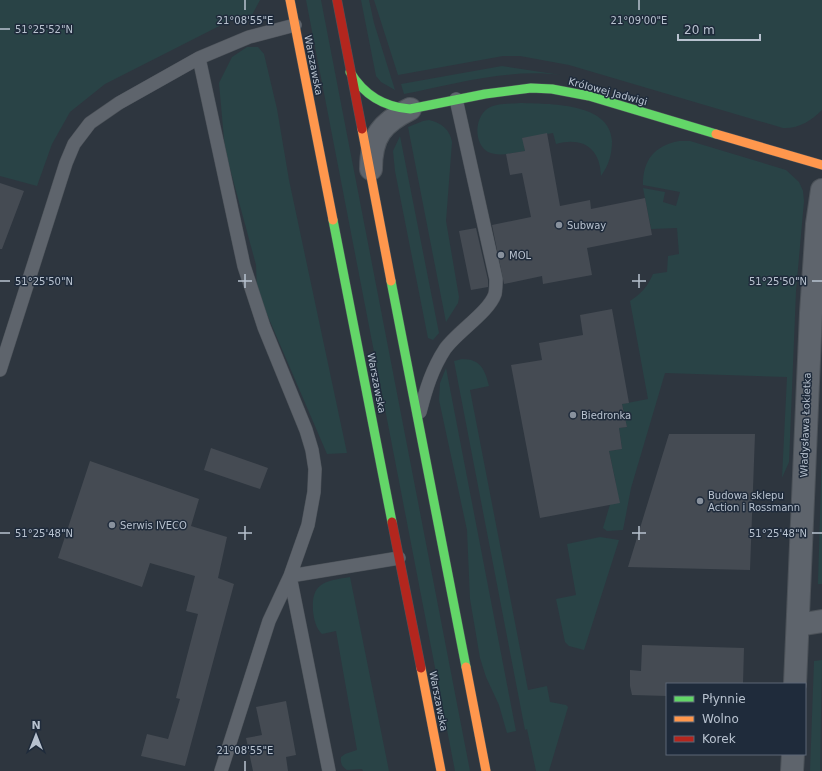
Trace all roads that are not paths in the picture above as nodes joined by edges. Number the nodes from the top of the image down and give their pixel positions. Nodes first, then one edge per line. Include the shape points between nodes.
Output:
1 (290, 0) edge
2 (337, 0) edge
3 (295, 25) junction
4 (199, 58) junction
5 (350, 72) junction
6 (456, 99) junction
7 (410, 108) junction
8 (822, 164) edge
9 (371, 174) junction
10 (822, 190) edge
11 (0, 370) edge
12 (418, 420) junction
13 (399, 558) junction
14 (290, 576) junction
15 (822, 622) edge
16 (798, 625) junction
17 (795, 683) edge
18 (793, 755) edge
19 (221, 771) edge
20 (329, 771) edge
21 (441, 771) edge
22 (486, 771) edge
23 (792, 771) edge

1 - 3 main road, Warszawska
2 - 5 main road
3 - 4 lane via 249,37
3 - 13 main road, Warszawska
4 - 11 lane via 118,103 90,123 74,144
4 - 14 lane via 244,266 264,327 312,450 315,469 314,492 308,525
5 - 7 main road, Królowej Jadwigi via 362,90 379,103
5 - 9 main road
6 - 7 main road, Królowej Jadwigi
6 - 8 main road, Królowej Jadwigi via 531,88 569,92
6 - 12 lane via 496,279 495,294 447,347 433,369
7 - 9 street via 396,116 378,134 372,152
9 - 12 main road
10 - 16 street, Władysława Łokietka via 811,313
12 - 22 main road
13 - 14 lane
13 - 21 main road, Warszawska
14 - 19 lane via 269,621
14 - 20 lane
15 - 16 street
16 - 17 street, Władysława Łokietka
18 - 23 street

